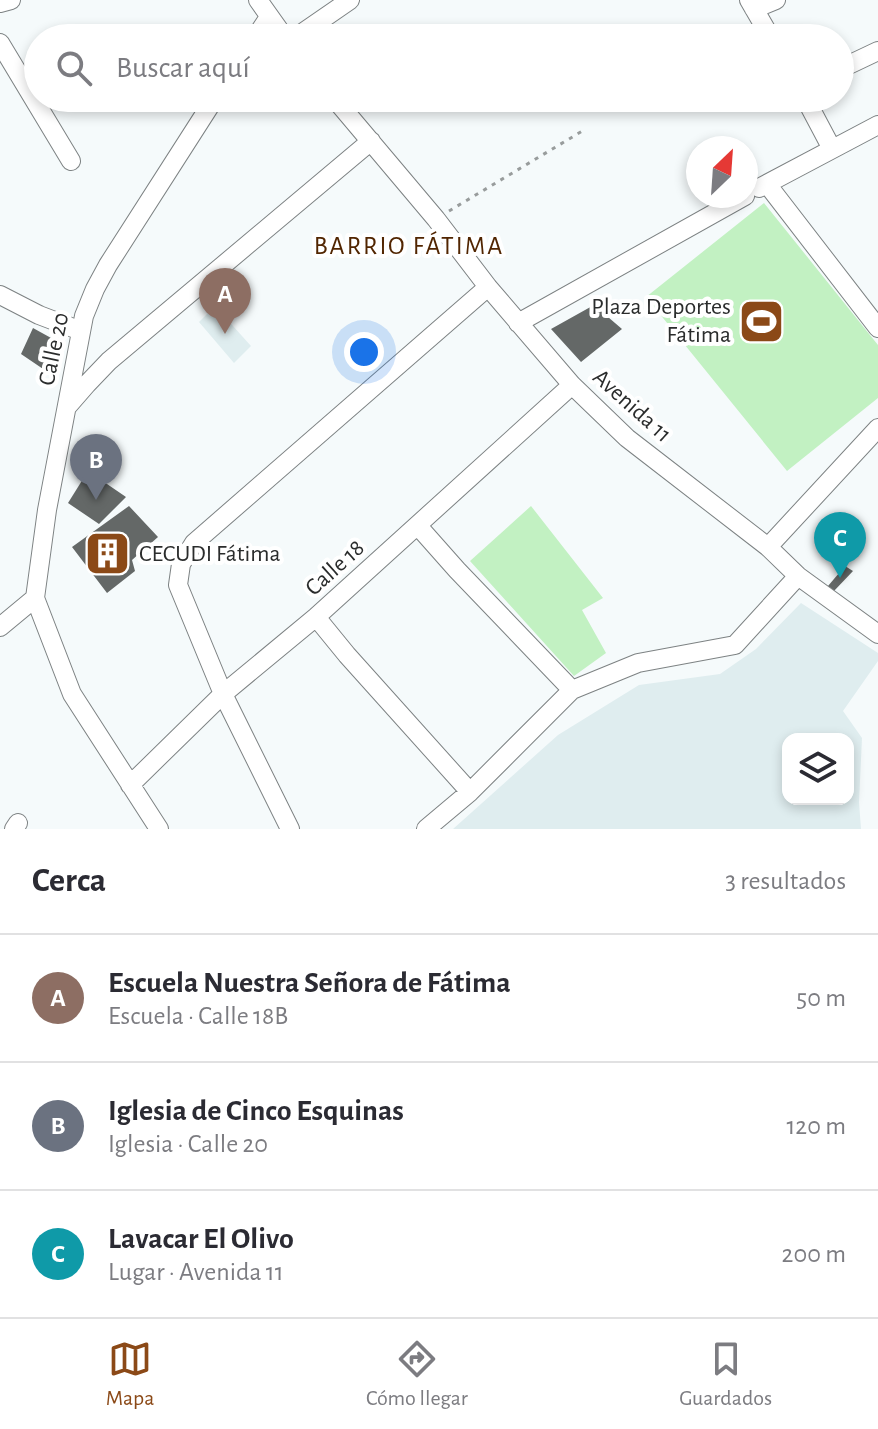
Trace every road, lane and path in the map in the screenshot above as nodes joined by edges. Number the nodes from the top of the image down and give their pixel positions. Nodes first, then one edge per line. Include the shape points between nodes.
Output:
1 (11, 0) edge
2 (258, 0) edge
3 (350, 0) edge
4 (776, 0) edge
5 (0, 3) edge
6 (751, 4) edge
7 (269, 17) junction
8 (264, 24) edge
9 (274, 24) edge
10 (315, 24) edge
11 (763, 24) edge
12 (0, 43) edge
13 (878, 51) edge
14 (854, 62) edge
15 (24, 81) edge
16 (42, 112) edge
17 (206, 112) edge
18 (352, 112) edge
19 (812, 112) edge
20 (878, 125) edge
21 (584, 130) dead end
22 (371, 141) junction
23 (832, 149) junction
24 (71, 161) dead end
25 (767, 184) junction
26 (758, 189) edge
27 (724, 208) edge
28 (436, 219) junction
29 (488, 287) junction
30 (0, 295) edge
31 (518, 323) junction
32 (878, 328) edge
33 (81, 331) junction
34 (572, 385) junction
35 (65, 409) junction
36 (878, 428) edge
37 (418, 526) junction
38 (768, 547) junction
39 (798, 576) junction
40 (35, 598) junction
41 (316, 617) junction
42 (0, 627) edge
43 (878, 634) edge
44 (572, 690) junction
45 (223, 694) junction
46 (130, 785) junction
47 (470, 792) junction
48 (159, 829) edge
49 (290, 829) edge
50 (426, 829) edge

1 - 5 street
2 - 7 street
3 - 10 street
4 - 6 street
6 - 11 street
7 - 8 street
7 - 9 street
12 - 15 street
13 - 14 street
16 - 24 street
17 - 33 street, Calle 20 via 108,265
18 - 22 street, Avenida 11
19 - 23 street
20 - 23 street
21 - 28 path
22 - 28 street, Avenida 11
22 - 35 street via 109,361
23 - 25 street
25 - 26 street
25 - 32 street
27 - 31 street
28 - 29 street, Avenida 11
29 - 31 street, Avenida 11
29 - 45 street via 194,543 181,564 178,585
30 - 33 street
31 - 34 street, Avenida 11
33 - 35 street, Calle 20
34 - 37 street, Calle 18
34 - 38 street, Avenida 11 via 627,438
35 - 40 street, Calle 20
36 - 38 street
37 - 41 street, Calle 18
37 - 44 street
38 - 39 street, Avenida 11
39 - 43 street, Avenida 11
39 - 44 street via 735,645 638,663
40 - 42 street
40 - 46 street via 72,694
41 - 45 street, Calle 18
41 - 47 street
44 - 47 street
45 - 46 street, Calle 18
45 - 49 street
46 - 48 street
47 - 50 street

